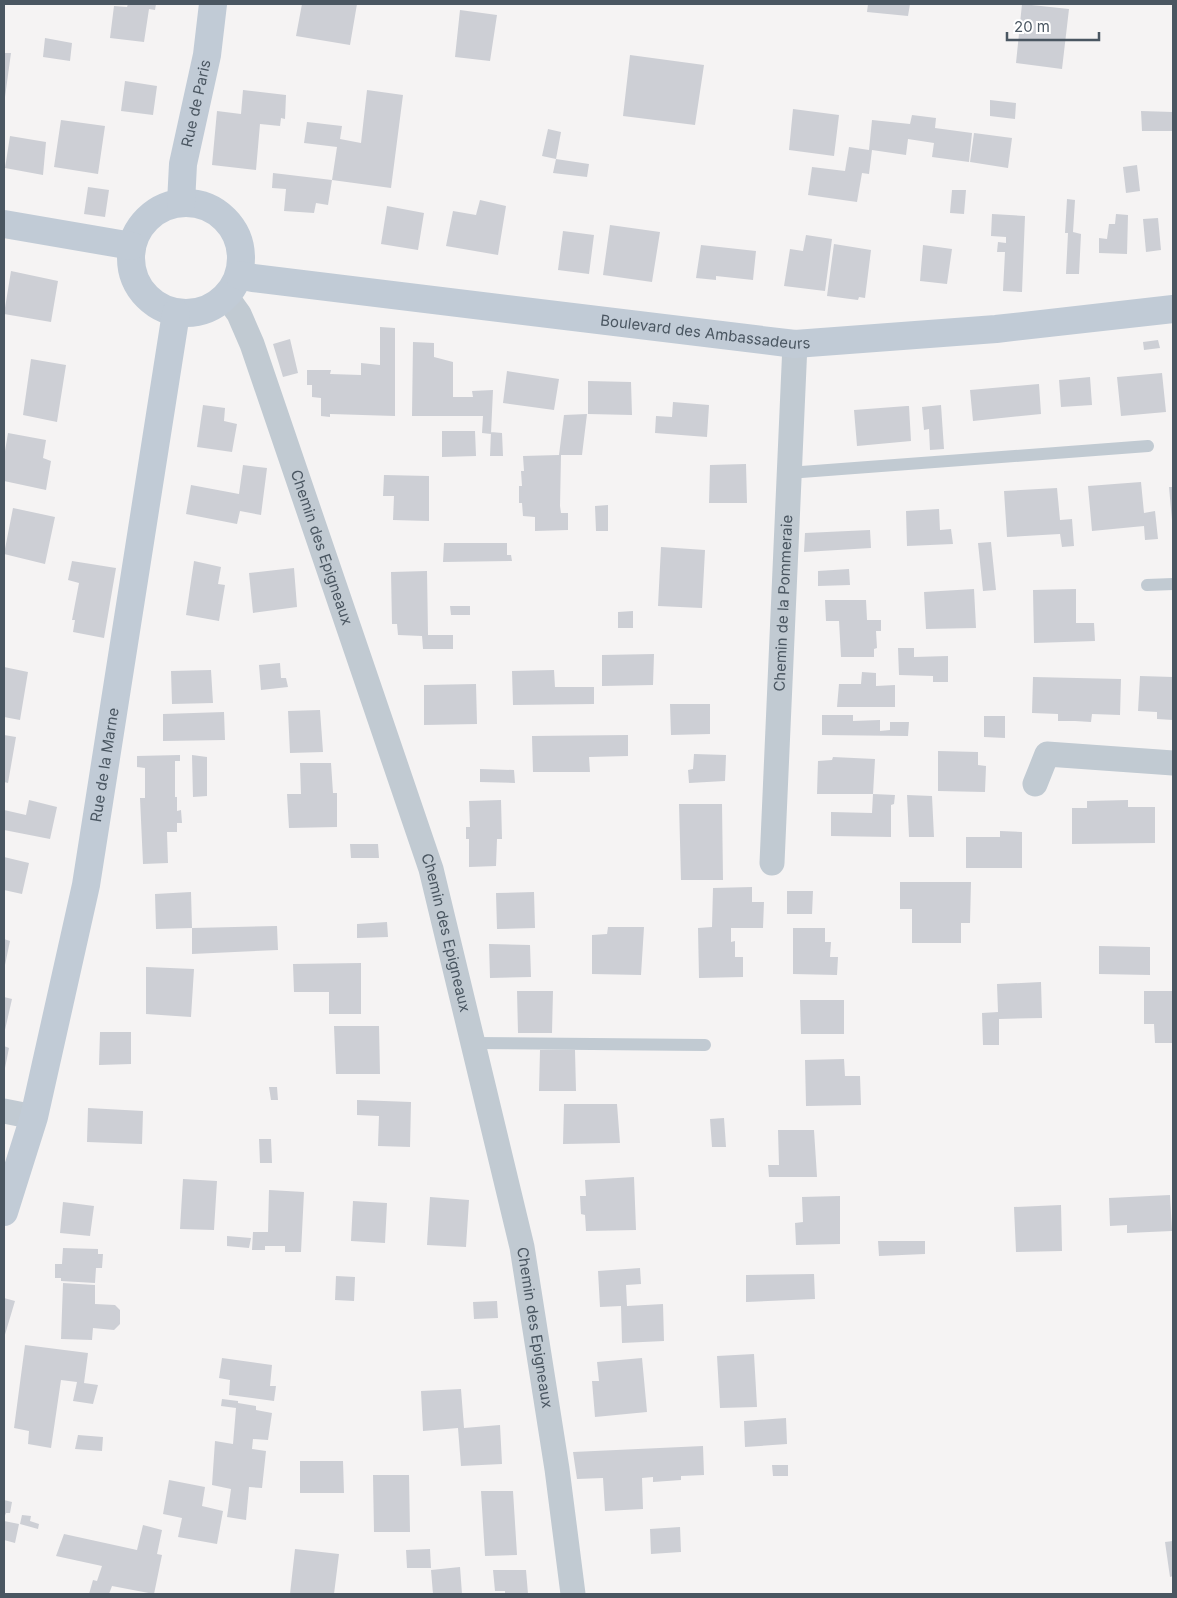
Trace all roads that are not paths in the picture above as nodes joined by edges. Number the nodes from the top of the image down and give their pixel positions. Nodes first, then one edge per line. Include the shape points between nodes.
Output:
1 (213, 4) edge
2 (181, 203) junction
3 (4, 224) edge
4 (132, 246) junction
5 (233, 285) junction
6 (1173, 309) edge
7 (176, 313) junction
8 (794, 344) junction
9 (1148, 446) dead end
10 (788, 473) junction
11 (1147, 584) dead end
12 (1173, 584) edge
13 (1173, 762) edge
14 (1035, 784) dead end
15 (772, 863) dead end
16 (473, 1043) junction
17 (705, 1045) dead end
18 (4, 1111) edge
19 (34, 1118) junction
20 (4, 1212) edge
21 (573, 1594) edge

1 - 2 main road, Rue de Paris via 207,55 183,164
2 - 4 main road via 164,207 149,216 138,230
2 - 5 main road via 199,204 216,211 229,223 238,239 242,257
3 - 4 main road
4 - 7 main road via 130,264 135,281 145,296 159,307
5 - 7 main road via 212,307 194,313
5 - 8 main road, Boulevard des Ambassadeurs via 271,281
5 - 16 street, Chemin des Epigneaux via 239,314 252,344 430,869
6 - 8 main road, Boulevard des Ambassadeurs via 996,329
7 - 19 main road, Rue de la Marne via 86,885
8 - 10 street, Chemin de la Pommeraie
9 - 10 lane
10 - 15 street, Chemin de la Pommeraie
11 - 12 lane
13 - 14 street via 1048,754
16 - 17 lane
16 - 21 street, Chemin des Epigneaux via 522,1247
18 - 19 street
19 - 20 main road, Rue de la Marne

